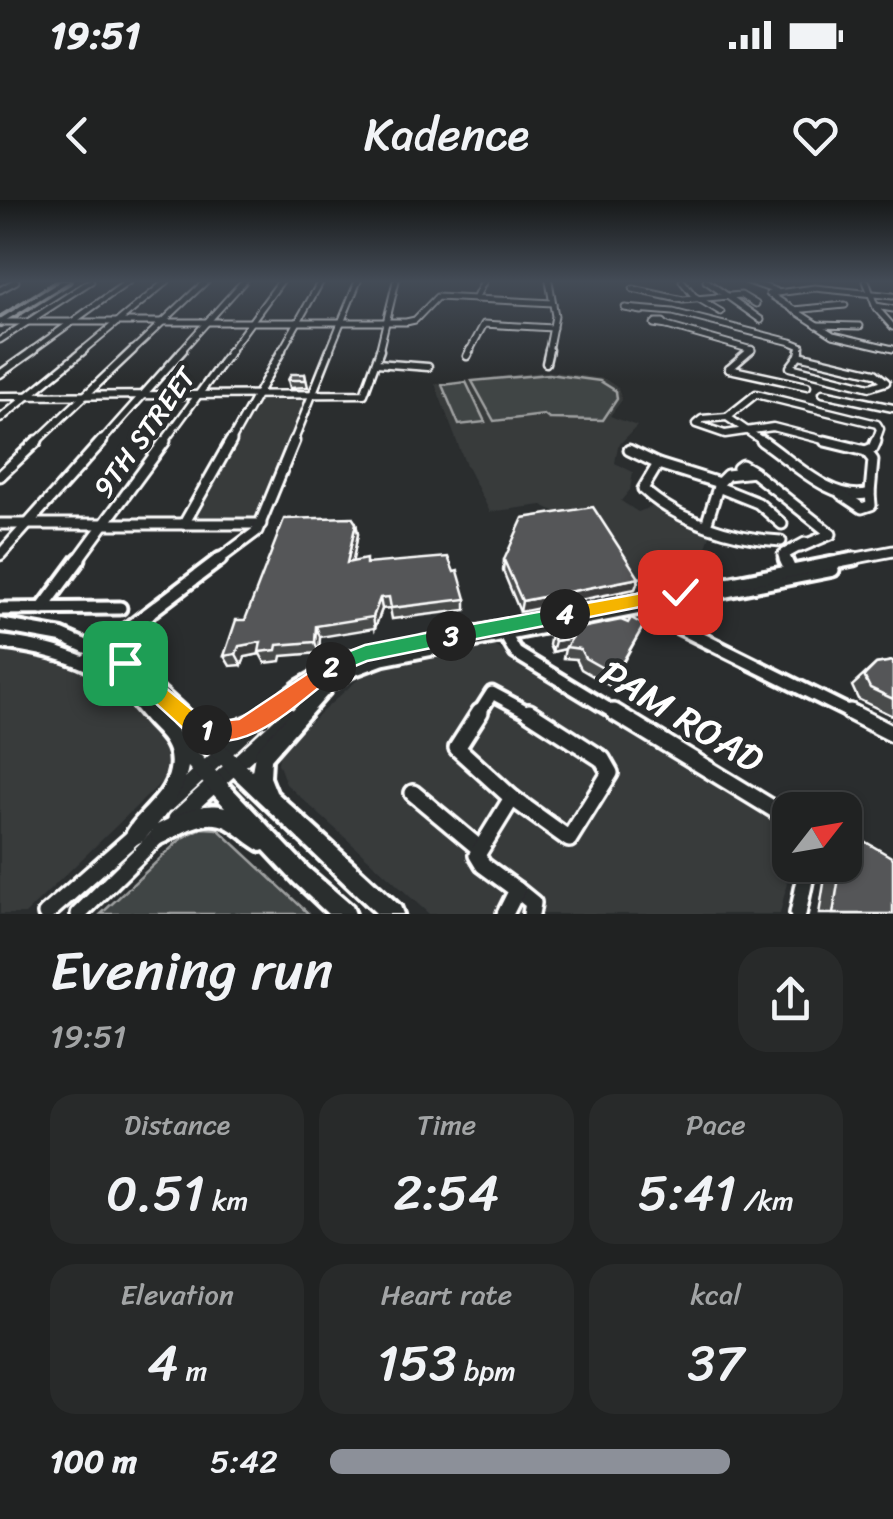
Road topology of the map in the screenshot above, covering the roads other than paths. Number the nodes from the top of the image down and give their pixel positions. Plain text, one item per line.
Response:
1 (40, 314) edge
2 (84, 314) edge
3 (127, 314) edge
4 (170, 314) edge
5 (214, 314) edge
6 (258, 314) edge
7 (301, 314) edge
8 (345, 314) edge
9 (389, 314) edge
10 (419, 314) edge
11 (553, 314) edge
12 (674, 314) edge
13 (754, 314) edge
14 (798, 314) edge
15 (0, 320) edge
16 (762, 320) dead end
17 (28, 322) junction
18 (73, 322) junction
19 (118, 322) junction
20 (162, 322) junction
21 (207, 322) junction
22 (252, 322) junction
23 (297, 322) junction
24 (342, 322) junction
25 (387, 322) junction
26 (667, 326) dead end
27 (816, 326) junction
28 (860, 326) dead end
29 (553, 328) junction
30 (0, 340) edge
31 (893, 349) edge
32 (468, 356) dead end
33 (799, 356) junction
34 (377, 363) junction
35 (546, 363) dead end
36 (428, 368) dead end
37 (0, 374) edge
38 (820, 375) junction
39 (816, 390) junction
40 (253, 393) junction
41 (0, 396) edge
42 (28, 396) junction
43 (85, 396) junction
44 (142, 396) junction
45 (198, 396) junction
46 (312, 396) junction
47 (811, 405) junction
48 (893, 408) edge
49 (727, 417) junction
50 (0, 419) edge
51 (745, 430) junction
52 (629, 450) dead end
53 (866, 451) junction
54 (658, 464) junction
55 (0, 476) edge
56 (718, 485) junction
57 (708, 522) junction
58 (0, 524) edge
59 (28, 524) junction
60 (184, 524) junction
61 (261, 524) junction
62 (782, 524) dead end
63 (104, 525) junction
64 (781, 541) dead end
65 (0, 555) edge
66 (893, 555) edge
67 (793, 574) junction
68 (652, 601) junction
69 (120, 608) dead end
70 (42, 609) junction
71 (0, 610) edge
72 (151, 612) junction
73 (0, 625) edge
74 (502, 631) junction
75 (0, 642) edge
76 (104, 650) junction
77 (125, 663) junction
78 (88, 664) junction
79 (323, 688) junction
80 (262, 719) junction
81 (196, 726) junction
82 (893, 734) edge
83 (174, 740) junction
84 (228, 760) junction
85 (210, 776) junction
86 (413, 793) dead end
87 (512, 798) junction
88 (270, 800) junction
89 (772, 808) edge
90 (136, 834) junction
91 (160, 834) junction
92 (478, 848) junction
93 (302, 875) junction
94 (805, 882) edge
95 (517, 890) junction
96 (46, 914) edge
97 (79, 914) edge
98 (344, 914) edge
99 (392, 914) edge
100 (505, 914) edge
101 (531, 914) edge
102 (798, 914) edge

1 - 17 street
2 - 18 street
3 - 19 street
4 - 20 street
5 - 21 street
6 - 22 street, 9TH STREET
7 - 23 street
8 - 24 street
9 - 25 street
10 - 25 street
11 - 29 street
12 - 33 street
13 - 16 street
14 - 27 street
15 - 17 street
17 - 18 street
17 - 30 street
18 - 19 street
18 - 37 street
19 - 20 street
19 - 42 street
20 - 21 street
20 - 43 street
21 - 22 street
21 - 44 street
22 - 23 street
22 - 45 street, 9TH STREET
23 - 24 street
23 - 40 street
24 - 25 street
24 - 46 street
25 - 34 street
26 - 39 street
27 - 28 street
27 - 31 street
29 - 32 street
29 - 35 street
33 - 38 street
33 - 38 street
34 - 36 street
34 - 46 street
38 - 39 street
39 - 47 street
39 - 48 street
40 - 45 street
40 - 46 street
40 - 60 street
41 - 42 street
42 - 43 street
42 - 50 street
43 - 44 street
43 - 55 street
44 - 45 street
44 - 59 street
45 - 63 street, 9TH STREET
46 - 61 street
47 - 49 street
47 - 53 street
49 - 51 street
49 - 51 street
51 - 53 street
51 - 53 street
52 - 54 street
54 - 56 street
54 - 57 street
56 - 57 street
56 - 62 street
56 - 67 street
57 - 64 street
58 - 59 street
59 - 63 street
59 - 65 street
60 - 61 street
60 - 63 street
61 - 72 street
63 - 70 street, 9TH STREET
66 - 67 street
67 - 68 street
68 - 74 street
68 - 82 street
69 - 70 street
70 - 71 street
72 - 76 street
72 - 77 main road
73 - 76 main road
74 - 79 street
74 - 80 street
74 - 89 street, PAM ROAD
75 - 78 main road
76 - 77 main road
76 - 78 street
77 - 81 main road
78 - 83 main road
79 - 84 street
79 - 88 main road
80 - 81 main road
80 - 84 street
81 - 84 main road
83 - 85 main road
83 - 90 main road
84 - 85 street
84 - 88 main road
85 - 90 street
85 - 91 street
85 - 93 main road
86 - 92 street
87 - 87 street
87 - 92 street
88 - 99 main road
90 - 96 street
91 - 93 main road
91 - 97 street
92 - 95 street
93 - 98 main road
94 - 102 street
95 - 100 street
95 - 101 street

